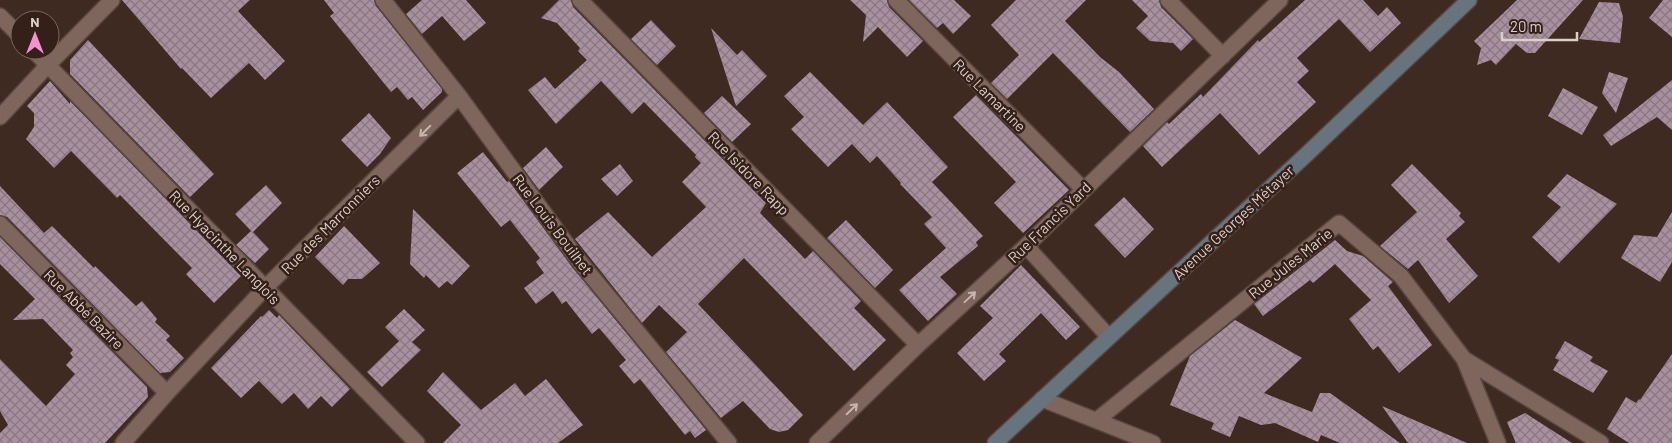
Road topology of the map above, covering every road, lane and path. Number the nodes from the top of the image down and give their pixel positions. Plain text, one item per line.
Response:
1 (112, 0) edge
2 (383, 0) edge
3 (580, 0) edge
4 (896, 0) edge
5 (1168, 0) edge
6 (1280, 0) edge
7 (1468, 0) edge
8 (0, 16) edge
9 (10, 26) edge
10 (1223, 56) junction
11 (43, 60) edge
12 (48, 65) junction
13 (459, 96) junction
14 (0, 117) edge
15 (1084, 190) junction
16 (0, 224) edge
17 (1026, 246) junction
18 (265, 288) junction
19 (1109, 337) junction
20 (918, 345) junction
21 (1464, 359) junction
22 (167, 393) junction
23 (1042, 399) junction
24 (1096, 420) junction
25 (123, 443) edge
26 (417, 443) edge
27 (729, 443) edge
28 (816, 443) edge
29 (996, 443) edge
30 (1153, 443) edge
31 (1498, 443) edge
32 (1600, 443) edge

1 - 12 street
2 - 13 street, Rue Louis Bouilhet
3 - 20 street, Rue Isidore Rapp
4 - 15 street, Rue Lamartine
5 - 10 street
6 - 10 street, Rue Francis Yard
7 - 19 street, Avenue Georges Métayer
8 - 9 street
10 - 15 street, Rue Francis Yard
11 - 12 street, Rue Hyacinthe Langlois
12 - 14 street
12 - 18 street, Rue Hyacinthe Langlois
13 -> 18 street, Rue des Marronniers
13 - 27 street, Rue Louis Bouilhet
15 - 17 street, Rue Francis Yard
16 - 22 street, Rue Abbé Bazire
17 - 19 street
20 -> 17 street, Rue Francis Yard
18 - 22 street, Rue des Marronniers
18 - 26 street, Rue Hyacinthe Langlois
19 - 23 street, Avenue Georges Métayer
28 -> 20 street, Rue Francis Yard
21 - 24 street, Rue Jules Marie
21 - 31 street, Rue Jules Marie
21 - 32 street
22 - 25 street, Rue des Marronniers
23 - 24 street
23 - 29 street, Avenue Georges Métayer
24 - 30 street

